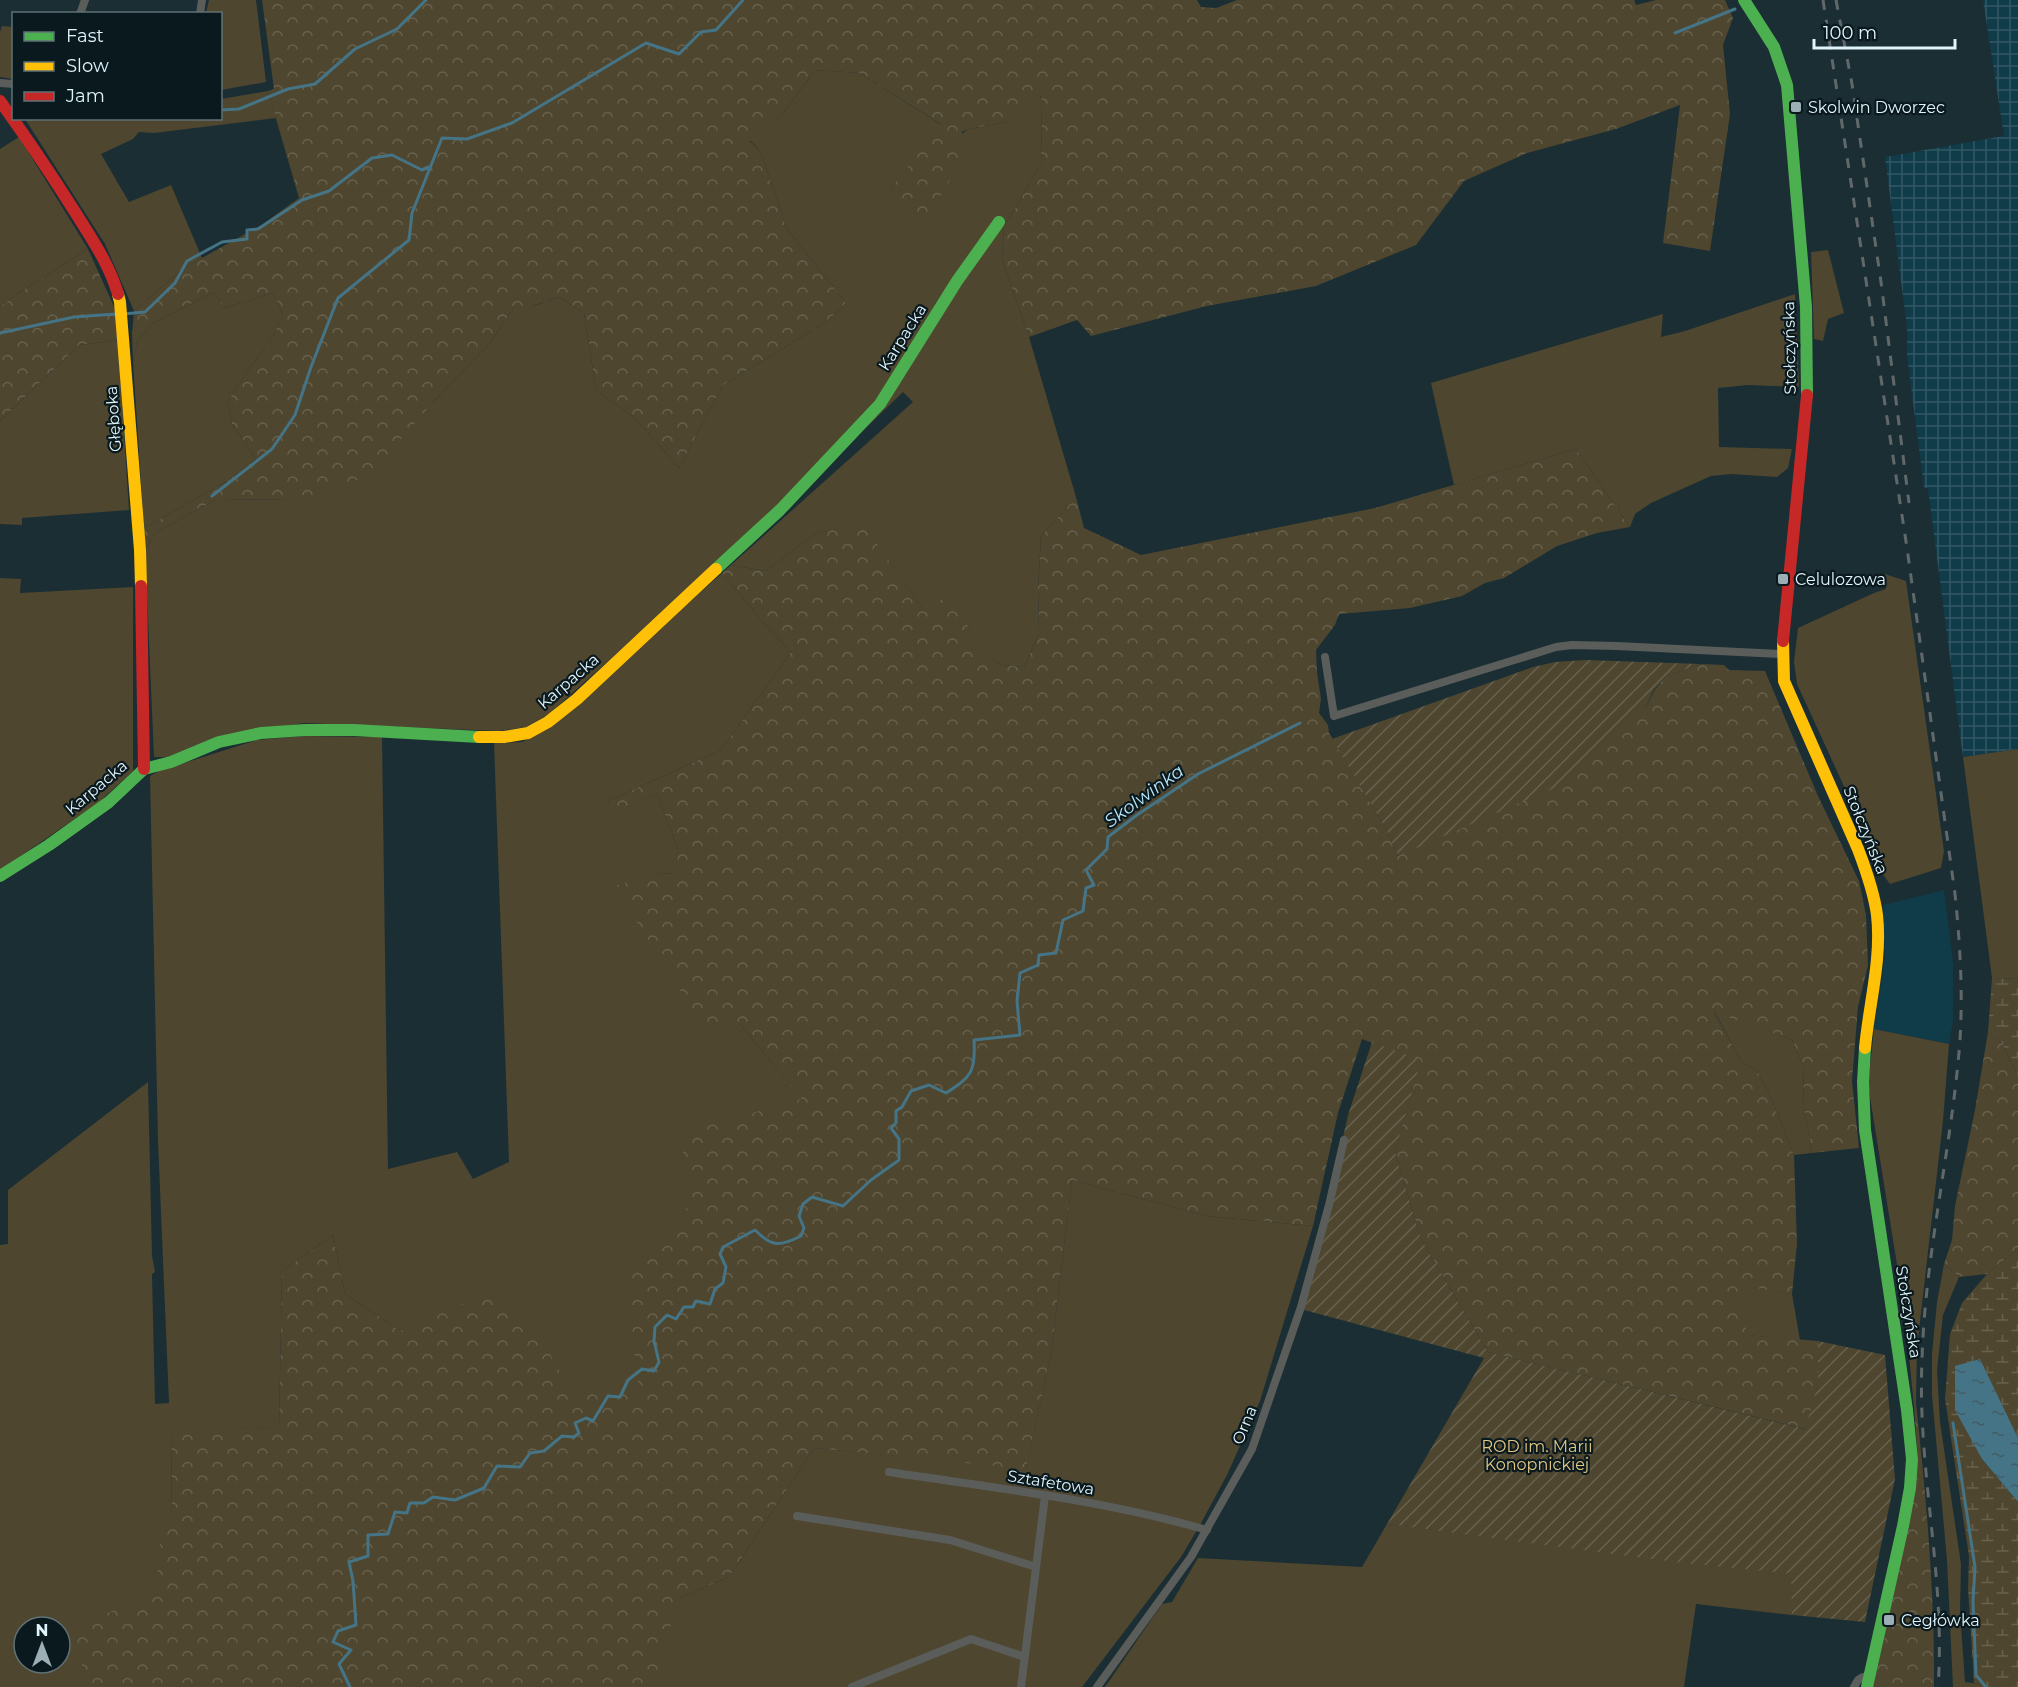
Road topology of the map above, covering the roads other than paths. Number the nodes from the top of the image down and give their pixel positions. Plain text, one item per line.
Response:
1 (1744, 0) edge
2 (0, 101) edge
3 (12, 118) edge
4 (14, 120) edge
5 (999, 222) dead end
6 (1782, 654) junction
7 (1325, 657) dead end
8 (144, 769) junction
9 (0, 876) edge
10 (1344, 1140) dead end
11 (888, 1472) dead end
12 (1045, 1496) junction
13 (798, 1516) dead end
14 (1207, 1530) junction
15 (1036, 1567) junction
16 (1025, 1657) junction
17 (1868, 1682) edge
18 (852, 1687) edge
19 (1021, 1687) edge
20 (1096, 1687) edge
21 (1854, 1687) edge

1 - 6 street, Stołczyńska
2 - 3 street, Głęboka
4 - 8 street, Głęboka
5 - 8 street, Karpacka
6 - 7 street
6 - 17 street, Stołczyńska
8 - 9 street, Karpacka
10 - 14 street, Orna
11 - 12 street, Sztafetowa
12 - 14 street, Sztafetowa
12 - 15 street
13 - 15 street
14 - 20 street, Orna
15 - 16 street
16 - 18 street
16 - 19 street
17 - 21 street

